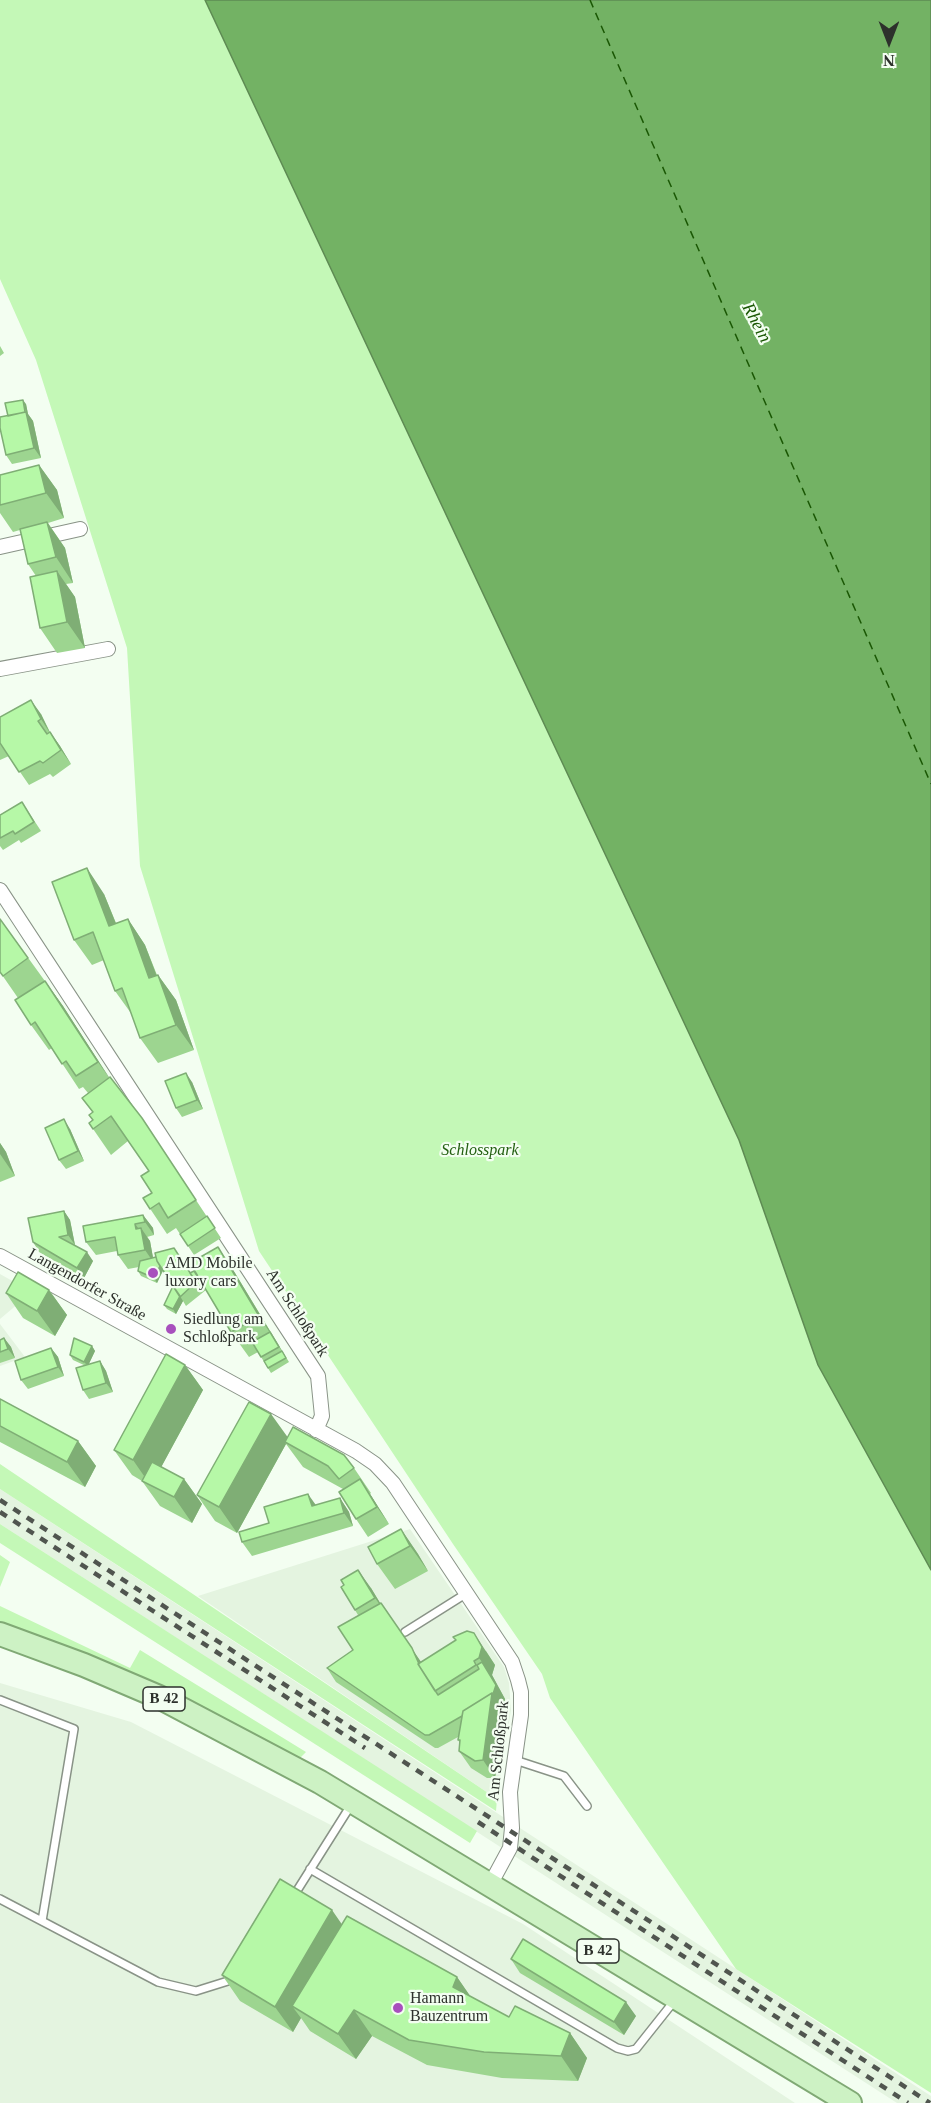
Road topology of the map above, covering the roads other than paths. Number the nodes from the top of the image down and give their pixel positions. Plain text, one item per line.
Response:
1 (80, 529) dead end
2 (0, 547) edge
3 (108, 650) dead end
4 (0, 669) edge
5 (0, 890) edge
6 (0, 1256) edge
7 (316, 1430) junction
8 (467, 1593) junction
9 (405, 1632) dead end
10 (0, 1635) edge
11 (0, 1700) edge
12 (515, 1760) junction
13 (353, 1802) junction
14 (587, 1806) dead end
15 (310, 1869) junction
16 (490, 1885) junction
17 (0, 1899) edge
18 (285, 1908) edge
19 (42, 1922) junction
20 (235, 1971) edge
21 (677, 1998) junction
22 (850, 2103) edge

1 - 2 street
3 - 4 street
5 - 7 street, Am Schloßpark
6 - 7 street, Langendorfer Straße
7 - 8 street, Am Schloßpark
8 - 9 lane
8 - 12 street, Am Schloßpark
10 - 13 main road, B 42
11 - 19 lane
12 - 14 lane
12 - 16 street, Am Schloßpark
13 - 15 lane
13 - 16 main road, B 42
15 - 18 lane
15 - 21 lane
16 - 21 main road, B 42
17 - 19 lane
19 - 20 lane
21 - 22 main road, B 42

